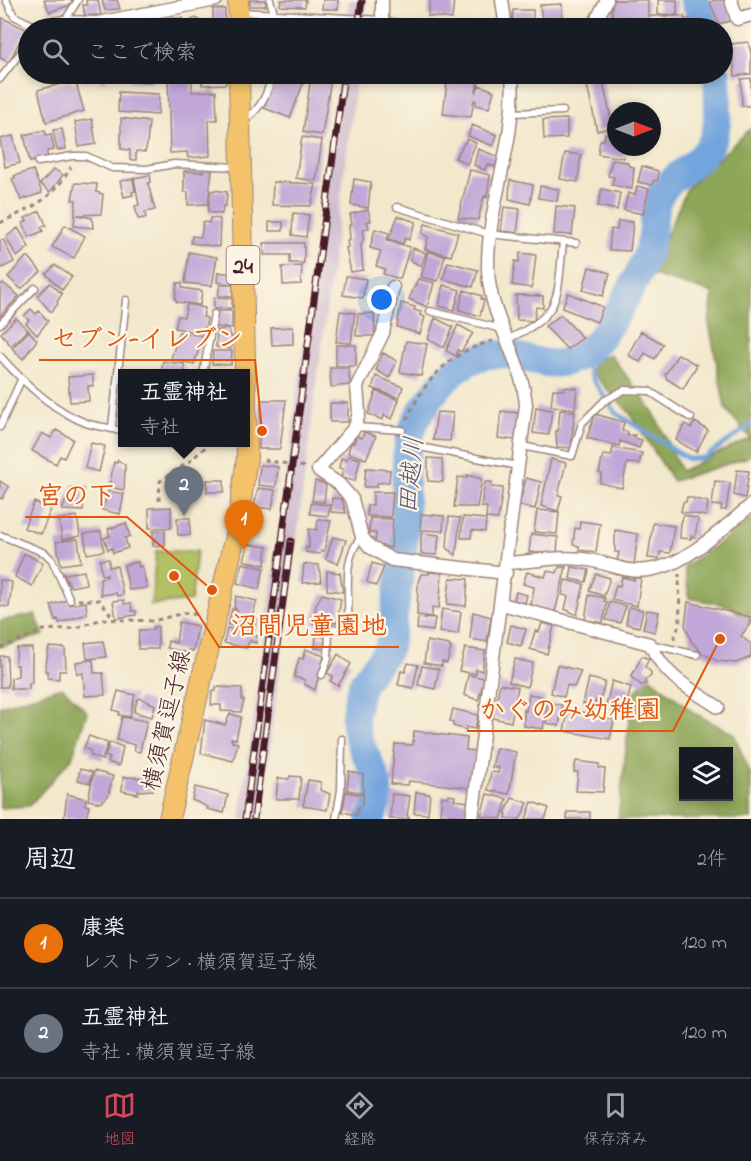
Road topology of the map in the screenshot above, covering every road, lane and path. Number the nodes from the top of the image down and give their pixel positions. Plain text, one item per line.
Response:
1 (6, 0) edge
2 (78, 0) edge
3 (216, 0) edge
4 (270, 0) edge
5 (382, 0) edge
6 (502, 0) edge
7 (607, 0) edge
8 (731, 0) edge
9 (238, 13) edge
10 (274, 13) junction
11 (751, 15) edge
12 (19, 18) edge
13 (67, 18) edge
14 (123, 18) edge
15 (274, 18) edge
16 (351, 18) edge
17 (382, 18) edge
18 (505, 18) edge
19 (597, 18) edge
20 (18, 56) edge
21 (0, 79) edge
22 (239, 84) edge
23 (268, 84) edge
24 (512, 84) edge
25 (563, 111) dead end
26 (513, 113) junction
27 (240, 120) junction
28 (38, 162) dead end
29 (104, 165) junction
30 (241, 168) junction
31 (397, 207) dead end
32 (0, 223) edge
33 (489, 234) junction
34 (563, 242) junction
35 (576, 243) dead end
36 (393, 287) dead end
37 (36, 288) dead end
38 (126, 300) dead end
39 (430, 311) dead end
40 (214, 314) dead end
41 (0, 324) edge
42 (507, 338) junction
43 (0, 356) edge
44 (118, 369) edge
45 (204, 369) edge
46 (245, 369) edge
47 (118, 373) edge
48 (21, 380) junction
49 (691, 418) dead end
50 (0, 427) edge
51 (112, 427) junction
52 (356, 427) junction
53 (118, 430) edge
54 (402, 430) joint
55 (522, 446) junction
56 (205, 447) edge
57 (420, 447) dead end
58 (247, 448) edge
59 (519, 466) junction
60 (318, 470) junction
61 (159, 501) dead end
62 (751, 505) edge
63 (0, 535) edge
64 (362, 537) junction
65 (679, 559) junction
66 (506, 568) junction
67 (70, 600) joint
68 (502, 604) junction
69 (216, 617) junction
70 (114, 619) junction
71 (650, 644) junction
72 (0, 648) edge
73 (671, 649) junction
74 (697, 655) dead end
75 (322, 675) dead end
76 (718, 706) dead end
77 (342, 739) dead end
78 (169, 819) edge
79 (336, 819) edge
80 (472, 819) edge

1 - 12 lane
2 - 13 lane
3 - 14 street
4 - 10 lane
5 - 17 street
6 - 18 street
7 - 19 street
8 - 11 street
9 - 10 lane
10 - 15 lane
10 - 16 lane
20 - 21 lane
22 - 27 main road, 24
23 - 27 lane
24 - 26 street
25 - 26 lane
26 - 33 street
27 - 30 main road, 24
28 - 29 lane
29 - 30 lane
29 - 32 path
30 - 46 main road, 24
31 - 33 lane
33 - 34 lane
33 - 42 street
34 - 35 lane
34 - 42 lane
36 - 52 street
37 - 41 lane
38 - 44 lane
39 - 42 lane
40 - 45 lane
42 - 54 path
42 - 55 street
43 - 48 lane
47 - 51 lane
48 - 50 lane
48 - 51 lane
49 - 55 lane
51 - 53 lane
52 - 54 lane
52 - 60 street
55 - 59 street
56 - 61 path
57 - 59 lane
58 - 60 path
58 - 69 main road, 横須賀逗子線 / 24
59 - 66 street
60 - 64 street
62 - 65 street
63 - 67 lane
64 - 66 street
64 - 75 lane
65 - 66 street
65 - 73 path
66 - 68 street
67 - 70 path
68 - 71 street
68 - 80 street
69 - 70 path
69 - 78 main road, 横須賀逗子線 / 24
70 - 72 path
71 - 73 lane
71 - 76 street
73 - 74 lane
77 - 79 lane

